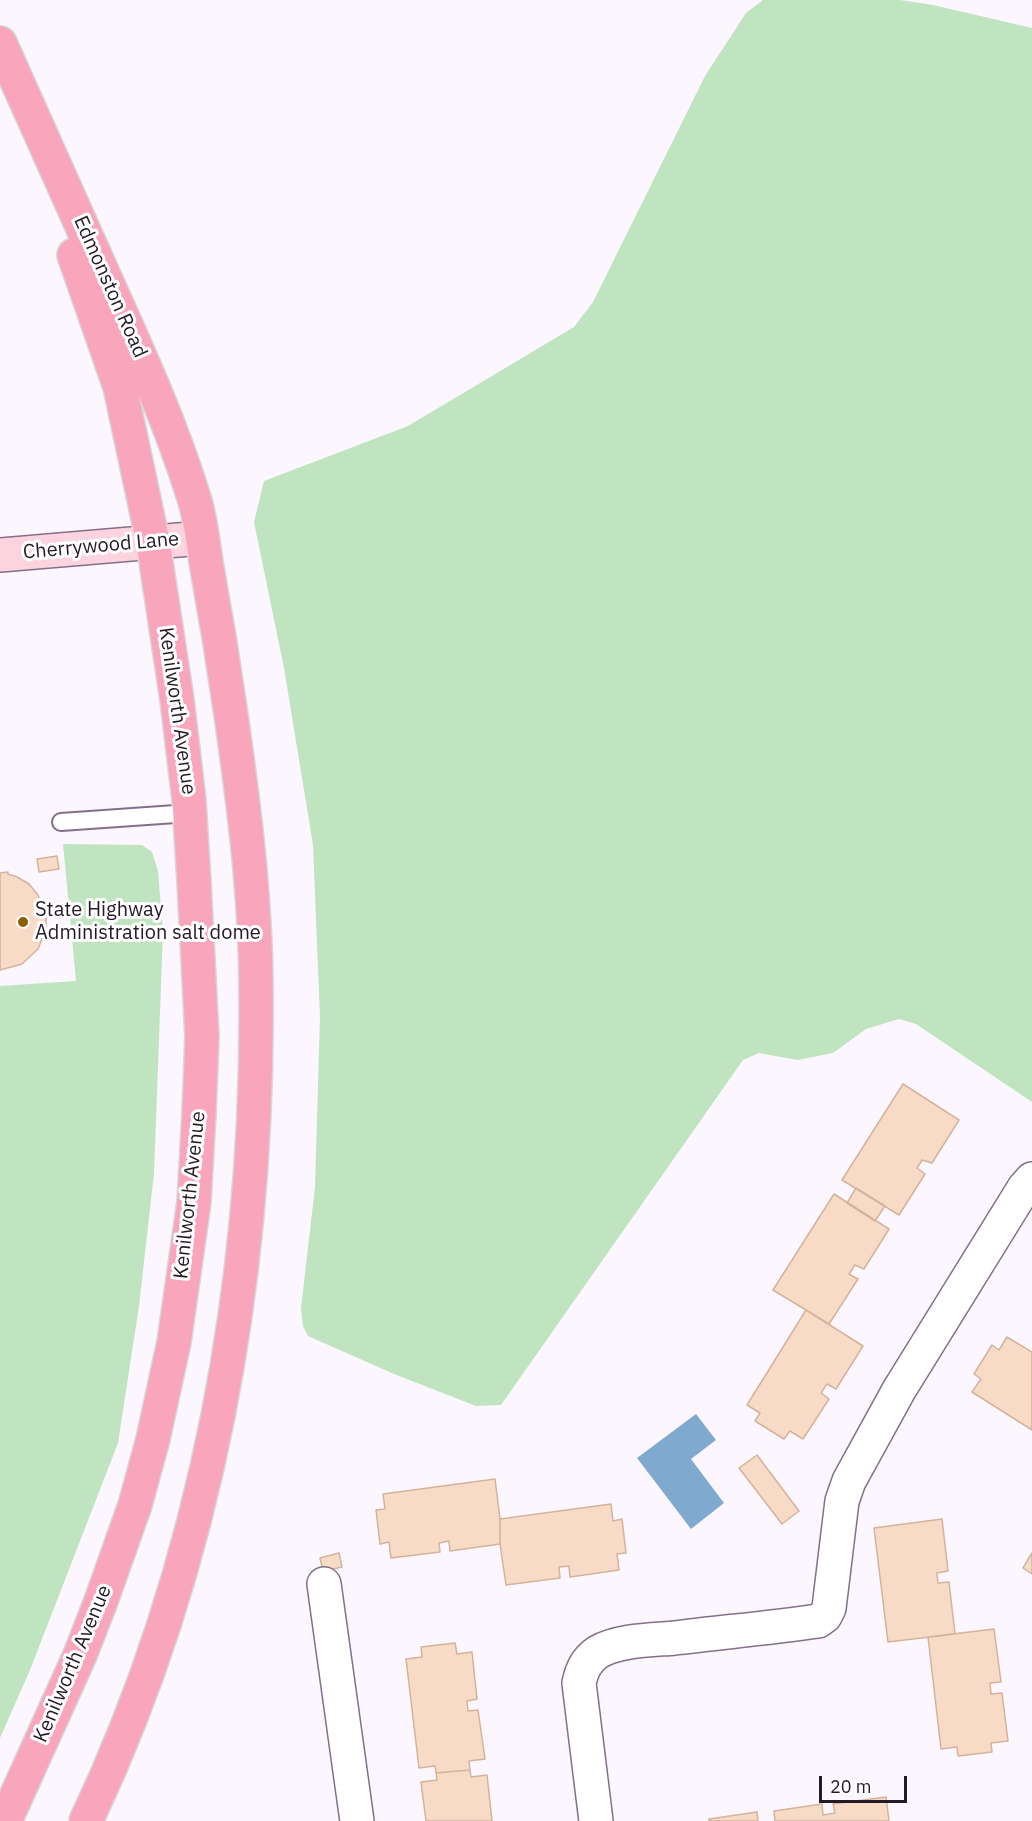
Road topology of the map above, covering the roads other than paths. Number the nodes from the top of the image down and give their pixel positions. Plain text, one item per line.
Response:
1 (0, 43) edge
2 (0, 56) edge
3 (202, 538) junction
4 (153, 542) junction
5 (0, 555) edge
6 (190, 813) junction
7 (61, 822) dead end
8 (1032, 1179) edge
9 (324, 1584) dead end
10 (5, 1821) edge
11 (86, 1821) edge
12 (357, 1821) edge
13 (597, 1821) edge

1 - 3 main road, Edmonston Road
2 - 4 main road, Edmonston Road
3 - 4 street, Cherrywood Lane
3 - 11 main road
4 - 5 street, Cherrywood Lane
4 - 6 main road, Kenilworth Avenue
6 - 7 lane
6 - 10 main road, Kenilworth Avenue
8 - 13 street
9 - 12 street

